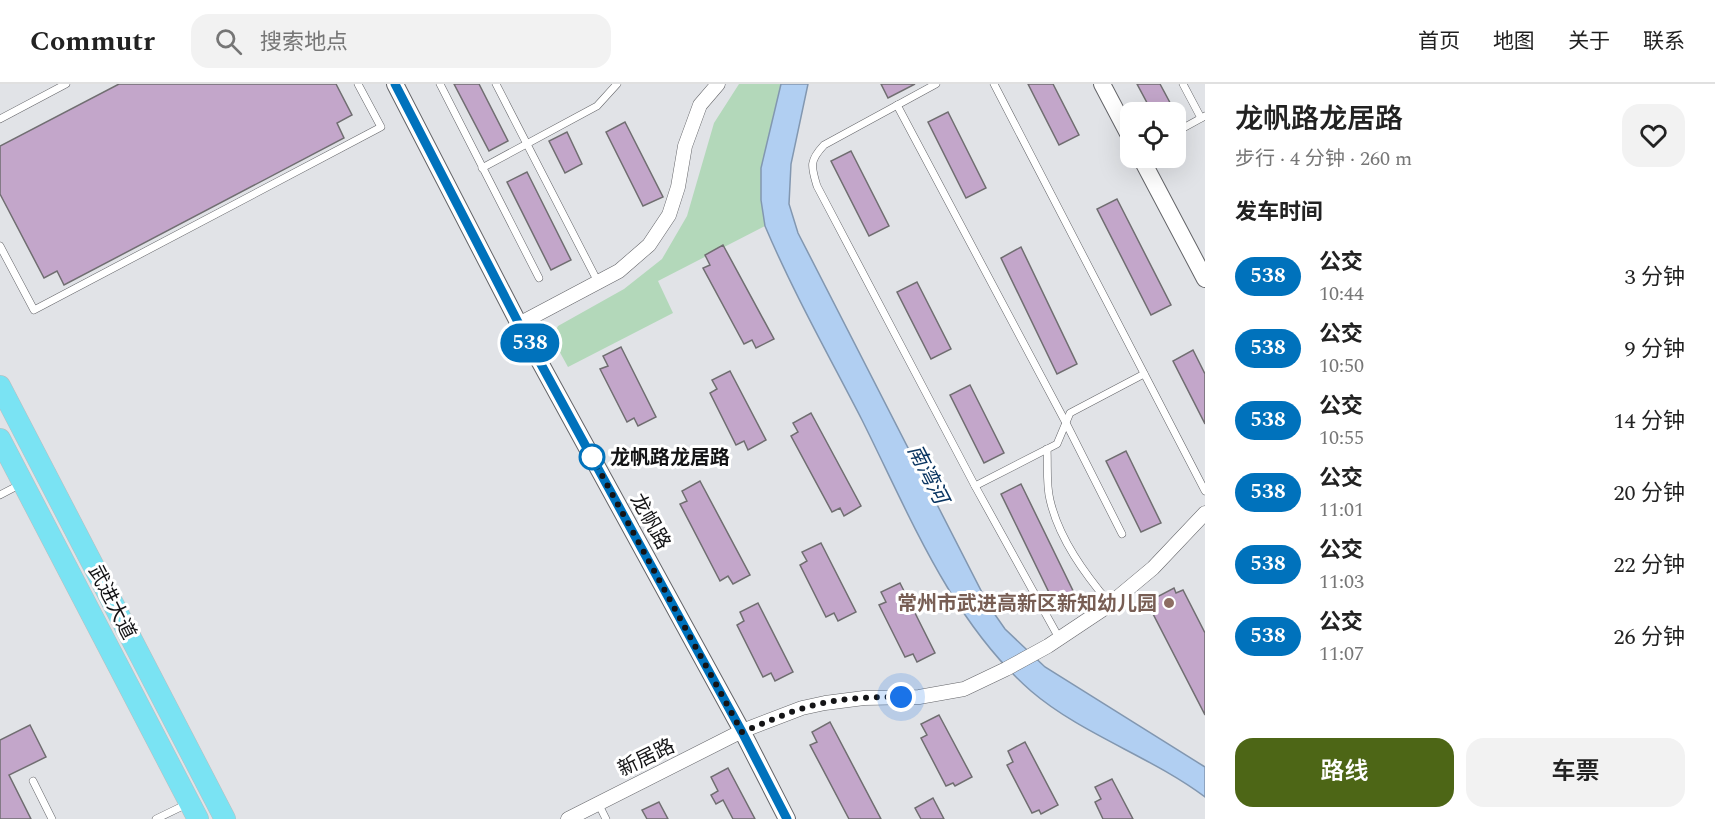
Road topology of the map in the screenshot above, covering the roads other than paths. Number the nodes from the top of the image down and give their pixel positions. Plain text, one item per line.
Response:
1 (358, 84) edge
2 (395, 84) edge
3 (440, 84) edge
4 (496, 84) edge
5 (617, 84) edge
6 (718, 84) edge
7 (936, 84) edge
8 (993, 84) edge
9 (1102, 84) edge
10 (1183, 84) edge
11 (64, 85) edge
12 (897, 105) junction
13 (1203, 116) edge
14 (1120, 118) edge
15 (0, 119) edge
16 (1186, 126) edge
17 (528, 145) junction
18 (482, 168) junction
19 (1146, 168) edge
20 (0, 246) edge
21 (539, 278) dead end
22 (1205, 279) edge
23 (598, 282) junction
24 (519, 324) junction
25 (1144, 374) junction
26 (0, 386) edge
27 (1066, 423) junction
28 (0, 439) edge
29 (1047, 449) junction
30 (23, 483) junction
31 (975, 486) junction
32 (1205, 491) edge
33 (0, 495) edge
34 (1205, 513) edge
35 (1122, 534) dead end
36 (1110, 604) junction
37 (1054, 642) junction
38 (742, 732) junction
39 (33, 781) dead end
40 (598, 803) junction
41 (194, 811) edge
42 (52, 819) edge
43 (156, 819) edge
44 (225, 819) edge
45 (568, 819) edge
46 (606, 819) edge
47 (787, 819) edge

1 - 20 lane
2 - 24 street, 龙帆路
3 - 18 lane
4 - 17 lane
5 - 17 lane
6 - 23 street
7 - 12 lane
8 - 25 lane
9 - 14 street
10 - 13 lane
11 - 15 lane
12 - 27 lane
12 - 31 lane
13 - 16 lane
17 - 18 lane
17 - 23 lane
18 - 21 lane
19 - 22 street
23 - 24 street
24 - 38 street, 龙帆路
25 - 27 lane
25 - 32 lane
26 - 44 main road, 武进大道
27 - 29 lane
27 - 35 lane
28 - 30 main road, 武进大道
29 - 31 lane
29 - 36 lane
30 - 33 lane
30 - 41 main road, 武进大道
31 - 37 lane
34 - 36 street, 新居路
36 - 37 street, 新居路
37 - 38 street, 新居路
38 - 40 street, 新居路
38 - 47 street, 龙帆路
39 - 42 lane
40 - 45 street, 新居路
40 - 46 lane
41 - 43 lane

